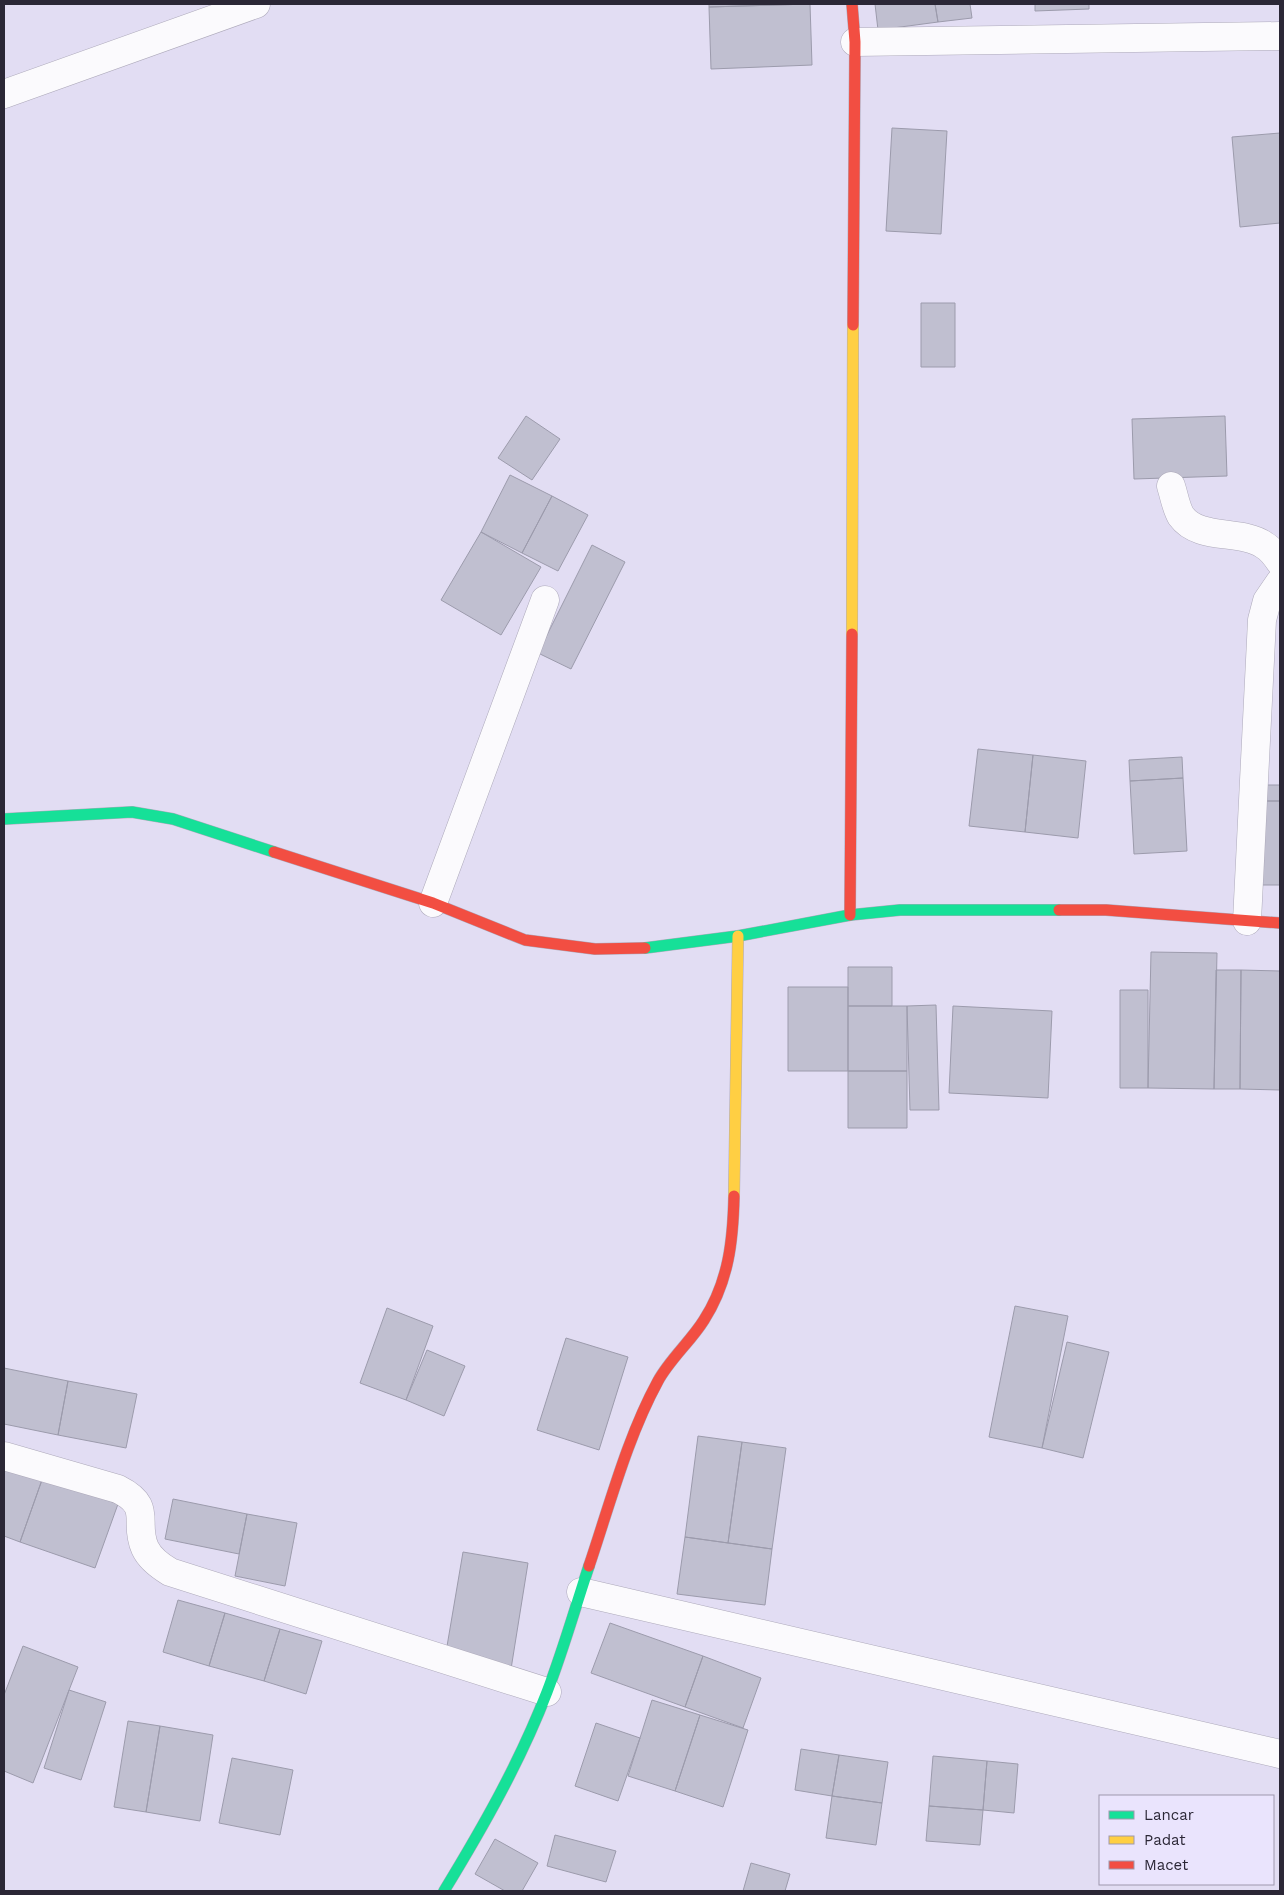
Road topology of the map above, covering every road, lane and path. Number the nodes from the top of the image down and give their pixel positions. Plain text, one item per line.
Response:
1 (256, 4) edge
2 (852, 4) edge
3 (1280, 36) edge
4 (856, 42) junction
5 (4, 94) edge
6 (1171, 486) dead end
7 (1280, 562) edge
8 (1280, 582) edge
9 (545, 600) dead end
10 (4, 819) edge
11 (433, 903) junction
12 (850, 915) junction
13 (1247, 921) junction
14 (1280, 923) edge
15 (738, 936) junction
16 (4, 1456) edge
17 (581, 1592) junction
18 (546, 1692) junction
19 (1280, 1754) edge
20 (444, 1891) edge

1 - 5 street
2 - 4 street
3 - 4 street
4 - 12 street
6 - 7 street
8 - 13 street
9 - 11 street
10 - 11 street
11 - 15 street
12 - 13 street
12 - 15 street
13 - 14 street
15 - 17 street
16 - 18 street
17 - 18 street
17 - 19 street
18 - 20 street

